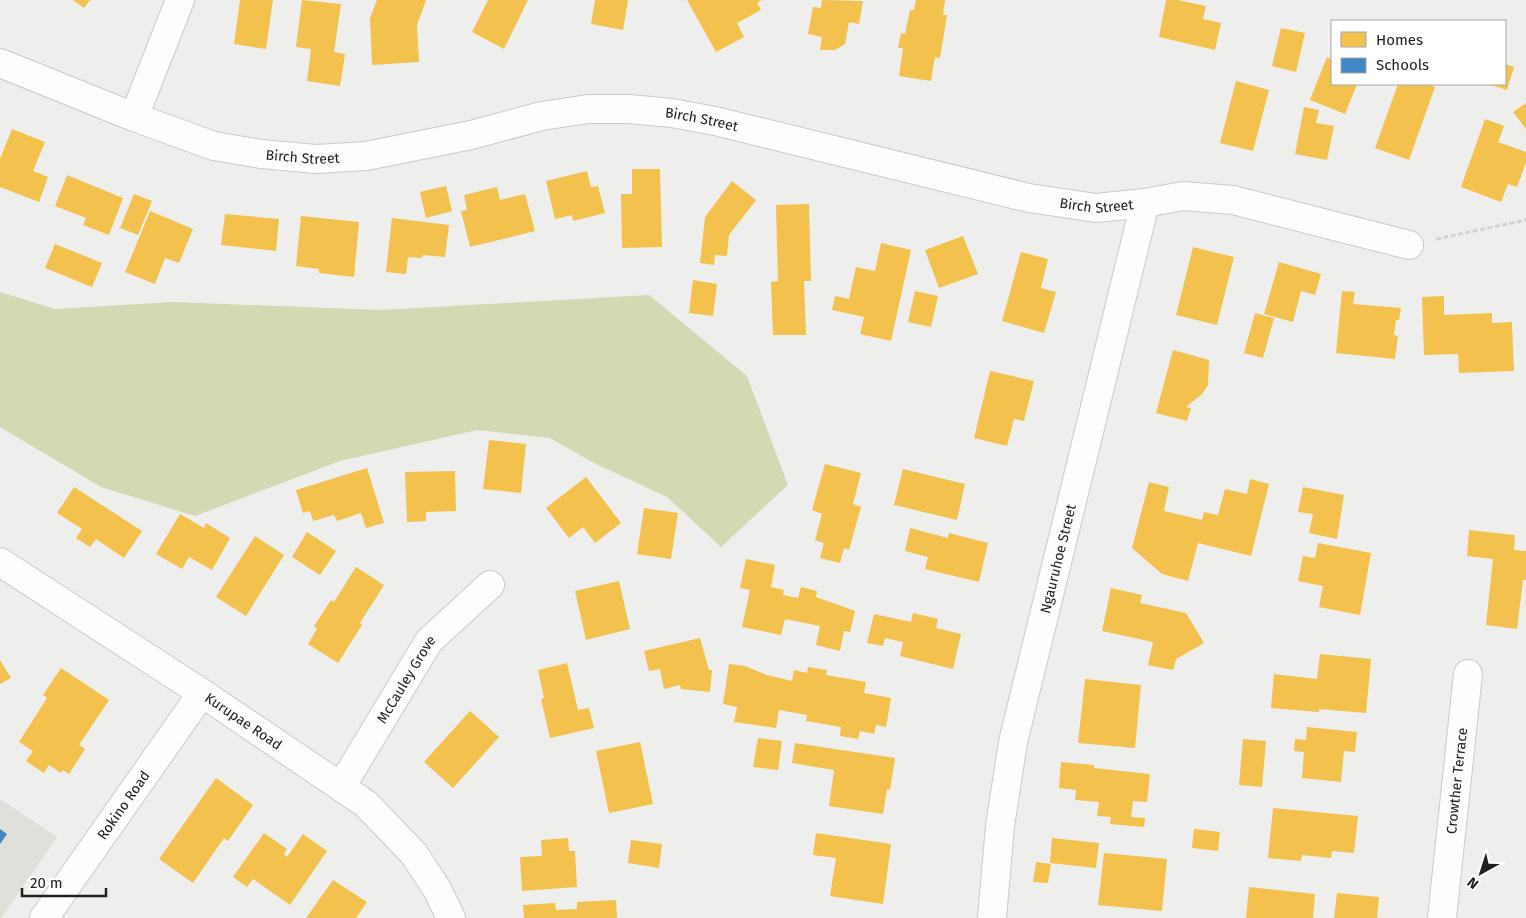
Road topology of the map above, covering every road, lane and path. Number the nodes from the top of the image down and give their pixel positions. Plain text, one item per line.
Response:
1 (180, 0) edge
2 (0, 63) edge
3 (134, 117) junction
4 (1145, 203) junction
5 (1526, 220) edge
6 (1409, 245) joint
7 (0, 562) edge
8 (490, 585) dead end
9 (1468, 674) dead end
10 (202, 693) junction
11 (341, 786) junction
12 (44, 918) edge
13 (451, 918) edge
14 (992, 918) edge
15 (1442, 918) edge

1 - 3 street
2 - 3 street, Birch Street
3 - 4 street, Birch Street
4 - 6 street, Birch Street
4 - 14 street, Ngauruhoe Street
5 - 6 path
7 - 10 street, Kurupae Road
8 - 11 street, McCauley Grove
9 - 15 street, Crowther Terrace
10 - 11 street, Kurupae Road
10 - 12 street, Rokino Road
11 - 13 street, Kurupae Road

